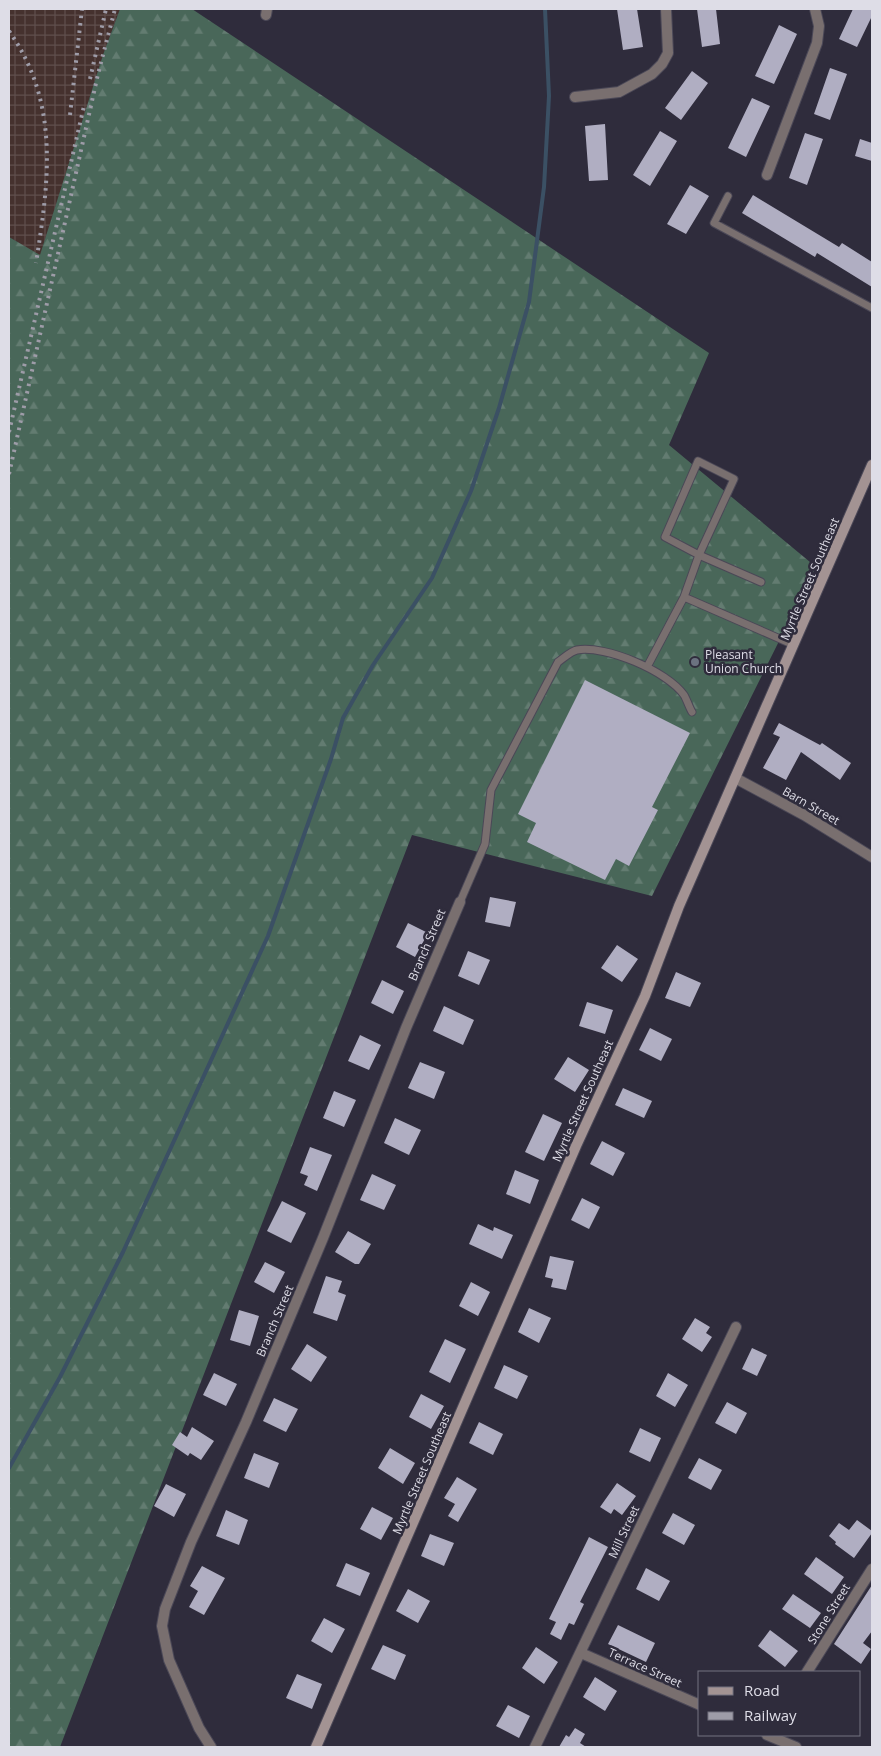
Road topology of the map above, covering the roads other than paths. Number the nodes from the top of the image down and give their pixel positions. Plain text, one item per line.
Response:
1 (666, 9) edge
2 (815, 9) edge
3 (575, 97) dead end
4 (766, 175) dead end
5 (728, 196) dead end
6 (872, 308) edge
7 (872, 466) edge
8 (699, 555) junction
9 (760, 582) dead end
10 (684, 597) junction
11 (794, 645) junction
12 (647, 667) junction
13 (692, 712) dead end
14 (737, 779) junction
15 (872, 857) edge
16 (460, 902) joint
17 (736, 1327) dead end
18 (872, 1569) edge
19 (580, 1653) junction
20 (808, 1671) edge
21 (698, 1704) edge
22 (769, 1736) edge
23 (212, 1747) edge
24 (316, 1747) edge
25 (535, 1747) edge
26 (796, 1747) edge

1 - 3 street
2 - 4 street
5 - 6 lane
7 - 11 street, Myrtle Street Southeast
8 - 8 lane
8 - 9 lane
8 - 10 lane
10 - 11 lane
10 - 12 lane
11 - 14 street, Myrtle Street Southeast
12 - 13 lane
12 - 16 lane
14 - 15 street, Barn Street
14 - 24 street, Myrtle Street Southeast
16 - 23 street, Branch Street
17 - 19 street, Mill Street
18 - 20 street, Stone Street
19 - 21 street, Terrace Street
19 - 25 street, Mill Street
22 - 26 street

